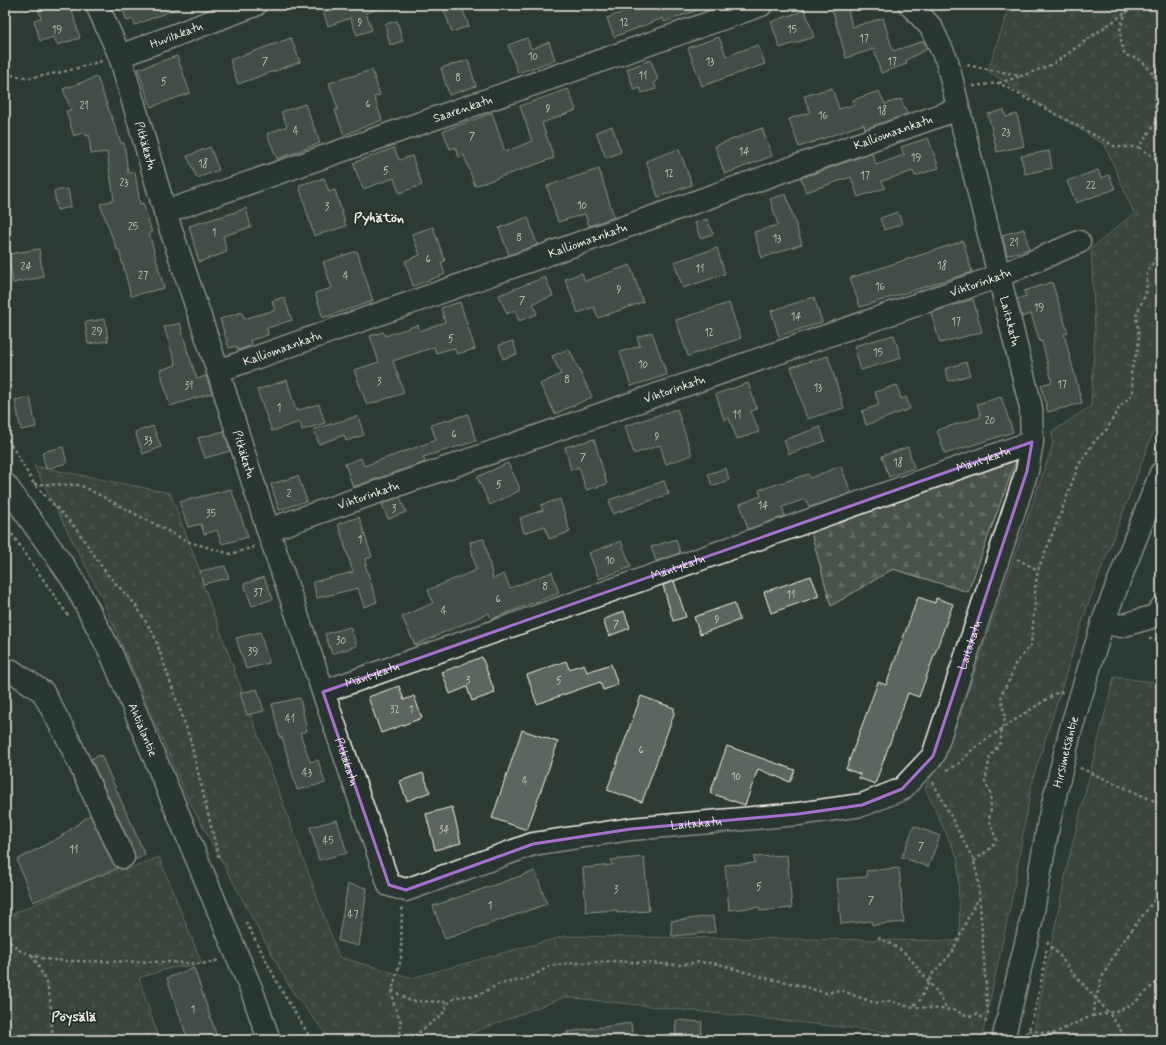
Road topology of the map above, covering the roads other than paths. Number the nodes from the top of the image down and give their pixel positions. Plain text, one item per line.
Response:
1 (97, 5) edge
2 (255, 5) edge
3 (761, 5) edge
4 (910, 5) edge
5 (120, 56) junction
6 (958, 109) junction
7 (164, 212) junction
8 (1079, 242) dead end
9 (998, 276) junction
10 (218, 371) junction
11 (1032, 442) junction
12 (1161, 473) edge
13 (5, 484) edge
14 (270, 536) junction
15 (1161, 608) edge
16 (1103, 622) junction
17 (5, 675) edge
18 (324, 692) junction
19 (123, 858) dead end
20 (406, 890) joint
21 (252, 991) junction
22 (994, 1030) edge
23 (269, 1040) edge
24 (282, 1040) edge

1 - 5 street, Pitkäkatu
2 - 5 street, Huvilakatu
3 - 7 street, Saarenkatu
4 - 6 street, Laitakatu
5 - 7 street, Pitkäkatu
6 - 9 street, Laitakatu
6 - 10 street, Kalliomaankatu
7 - 10 street, Pitkäkatu
8 - 9 street, Vihtorinkatu
9 - 11 street, Laitakatu
9 - 14 street, Vihtorinkatu
10 - 14 street, Pitkäkatu
11 - 18 street, Mäntykatu
11 - 20 street, Laitakatu
12 - 16 street, Hirsimetsäntie
13 - 21 street, Ahtialantie
14 - 18 street, Pitkäkatu
15 - 16 street
16 - 22 street, Hirsimetsäntie
17 - 19 street
18 - 20 street, Pitkäkatu
21 - 23 street, Ahtialantie
21 - 24 street, Ahtialantie

